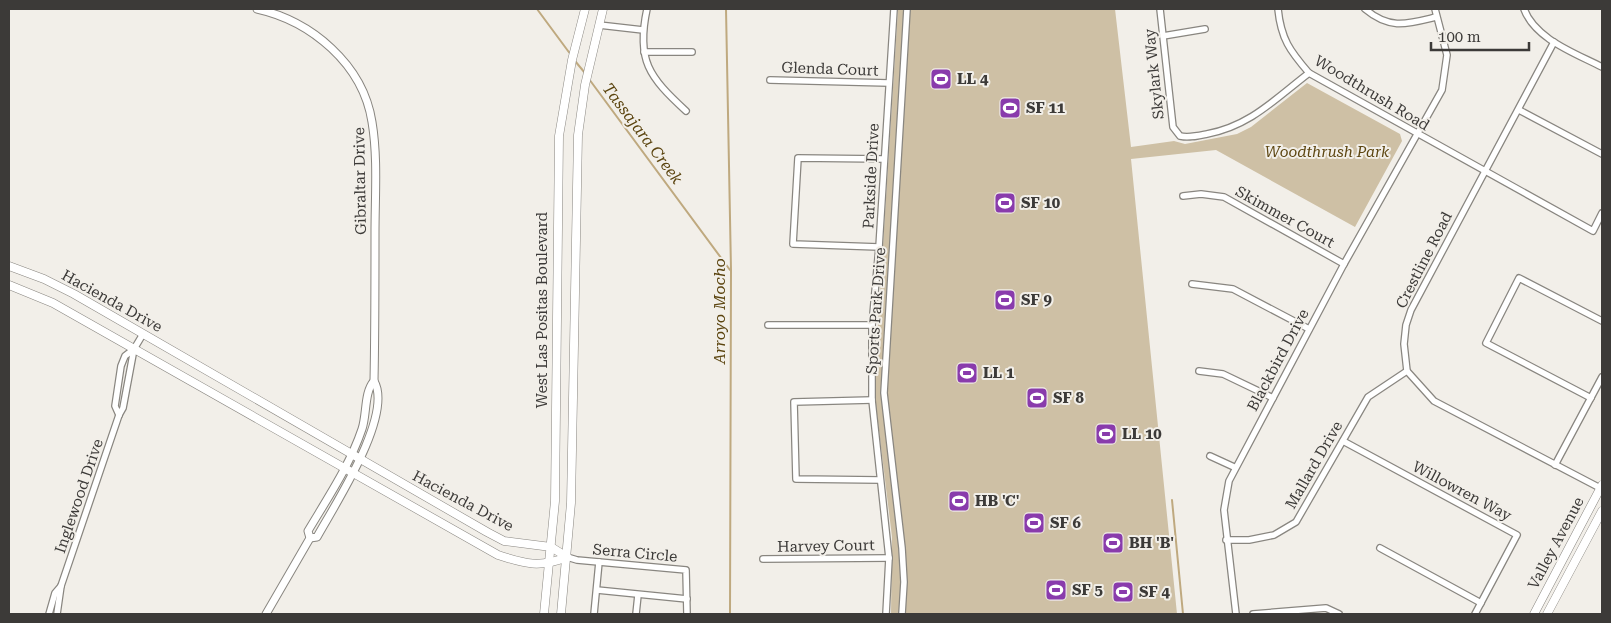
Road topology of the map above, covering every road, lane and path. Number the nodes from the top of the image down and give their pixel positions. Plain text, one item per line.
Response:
1 (257, 9) edge
2 (585, 9) edge
3 (603, 9) edge
4 (647, 9) edge
5 (894, 9) edge
6 (906, 9) edge
7 (1160, 9) edge
8 (1278, 9) edge
9 (1365, 9) edge
10 (1435, 9) edge
11 (1524, 9) edge
12 (1436, 18) junction
13 (599, 25) junction
14 (1205, 29) dead end
15 (642, 30) junction
16 (1162, 36) junction
17 (1554, 42) junction
18 (644, 52) junction
19 (692, 52) dead end
20 (1602, 66) edge
21 (1309, 73) junction
22 (770, 80) dead end
23 (889, 84) junction
24 (1519, 110) junction
25 (686, 111) dead end
26 (1417, 134) junction
27 (1602, 154) edge
28 (884, 159) junction
29 (1484, 172) junction
30 (1183, 196) dead end
31 (1602, 213) edge
32 (879, 247) junction
33 (1344, 264) junction
34 (9, 266) edge
35 (1192, 284) dead end
36 (9, 285) edge
37 (1602, 321) edge
38 (768, 325) dead end
39 (872, 325) junction
40 (1309, 329) junction
41 (143, 334) junction
42 (134, 349) junction
43 (1199, 370) dead end
44 (1407, 371) junction
45 (1602, 376) edge
46 (374, 381) junction
47 (1273, 398) junction
48 (1591, 398) junction
49 (872, 400) junction
50 (1343, 441) junction
51 (351, 454) junction
52 (1210, 456) dead end
53 (360, 459) junction
54 (1555, 465) junction
55 (1234, 467) junction
56 (343, 468) junction
57 (353, 473) junction
58 (880, 480) junction
59 (1602, 487) edge
60 (1602, 511) edge
61 (310, 538) junction
62 (1226, 540) junction
63 (551, 547) junction
64 (1380, 548) dead end
65 (567, 557) junction
66 (889, 558) junction
67 (763, 559) dead end
68 (599, 562) junction
69 (550, 564) junction
70 (62, 586) junction
71 (597, 590) junction
72 (638, 595) junction
73 (687, 600) junction
74 (1481, 603) junction
75 (49, 614) edge
76 (57, 614) edge
77 (266, 614) edge
78 (544, 614) edge
79 (561, 614) edge
80 (594, 614) edge
81 (636, 614) edge
82 (687, 614) edge
83 (886, 614) edge
84 (902, 614) edge
85 (1236, 614) edge
86 (1253, 614) edge
87 (1339, 614) edge
88 (1475, 614) edge
89 (1534, 614) edge
90 (1547, 614) edge

1 - 46 street, Gibraltar Drive
2 - 63 main road, West Las Positas Boulevard
3 - 13 main road, West Las Positas Boulevard
4 - 15 street
5 - 23 street, Parkside Drive
6 - 84 street, Sports Park Drive
7 - 16 street, Skylark Way
8 - 21 street, Woodthrush Road
9 - 12 street
10 - 12 street, Blackbird Drive
11 - 17 street
12 - 26 street, Blackbird Drive
13 - 15 street
13 - 65 main road, West Las Positas Boulevard
14 - 16 street
15 - 18 street
16 - 21 street, Skylark Way
17 - 20 street
17 - 24 street, Crestline Road
18 - 19 street
18 - 25 street
21 - 26 street, Woodthrush Road
22 - 23 street, Glenda Court
23 - 28 street, Parkside Drive
24 - 27 street
24 - 29 street, Crestline Road
26 - 29 street, Woodthrush Road
26 - 33 street, Blackbird Drive
28 - 32 street, Parkside Drive
28 - 32 street
29 - 31 street, Woodthrush Road
29 - 44 street, Crestline Road
30 - 33 street, Skimmer Court
32 - 39 street, Parkside Drive
33 - 40 street, Blackbird Drive
34 - 41 main road, Hacienda Drive
35 - 40 street
36 - 42 main road, Hacienda Drive
37 - 48 street
38 - 39 street
39 - 49 street, Parkside Drive
40 - 47 street, Blackbird Drive
41 - 42 street, Inglewood Drive
41 - 51 main road, Hacienda Drive
42 - 56 main road, Hacienda Drive
42 - 70 street, Inglewood Drive
43 - 47 street
44 - 50 street, Mallard Drive
44 - 54 street
45 - 48 street
46 - 51 street, Gibraltar Drive
46 - 53 street, Gibraltar Drive
47 - 55 street, Blackbird Drive
48 - 54 street
49 - 58 street, Parkside Drive
49 - 58 street
50 - 62 street, Mallard Drive
50 - 74 street, Willowren Way
51 - 53 main road, Hacienda Drive
51 - 56 street, Gibraltar Drive
52 - 55 street
53 - 57 street, Gibraltar Drive
53 - 63 main road, Hacienda Drive
54 - 59 street
55 - 62 street, Blackbird Drive
56 - 57 main road, Hacienda Drive
56 - 61 street, Gibraltar Drive
57 - 61 street, Gibraltar Drive
57 - 69 main road, Hacienda Drive
58 - 66 street, Parkside Drive
59 - 89 main road, Valley Avenue
60 - 90 main road, Valley Avenue
61 - 77 street, Gibraltar Drive
62 - 85 street, Blackbird Drive
63 - 65 main road, Hacienda Drive
63 - 69 main road, West Las Positas Boulevard
64 - 74 street
65 - 68 street, Serra Circle
65 - 69 main road, Hacienda Drive
65 - 79 main road, West Las Positas Boulevard
66 - 67 street, Harvey Court
66 - 83 street, Parkside Drive
68 - 71 street
68 - 73 street, Serra Circle
69 - 78 main road, West Las Positas Boulevard
70 - 75 street, Inglewood Drive
70 - 76 street, Inglewood Drive
71 - 72 street
71 - 80 street
72 - 73 street
72 - 81 street
73 - 82 street, Serra Circle
74 - 88 street, Willowren Way
86 - 87 street

